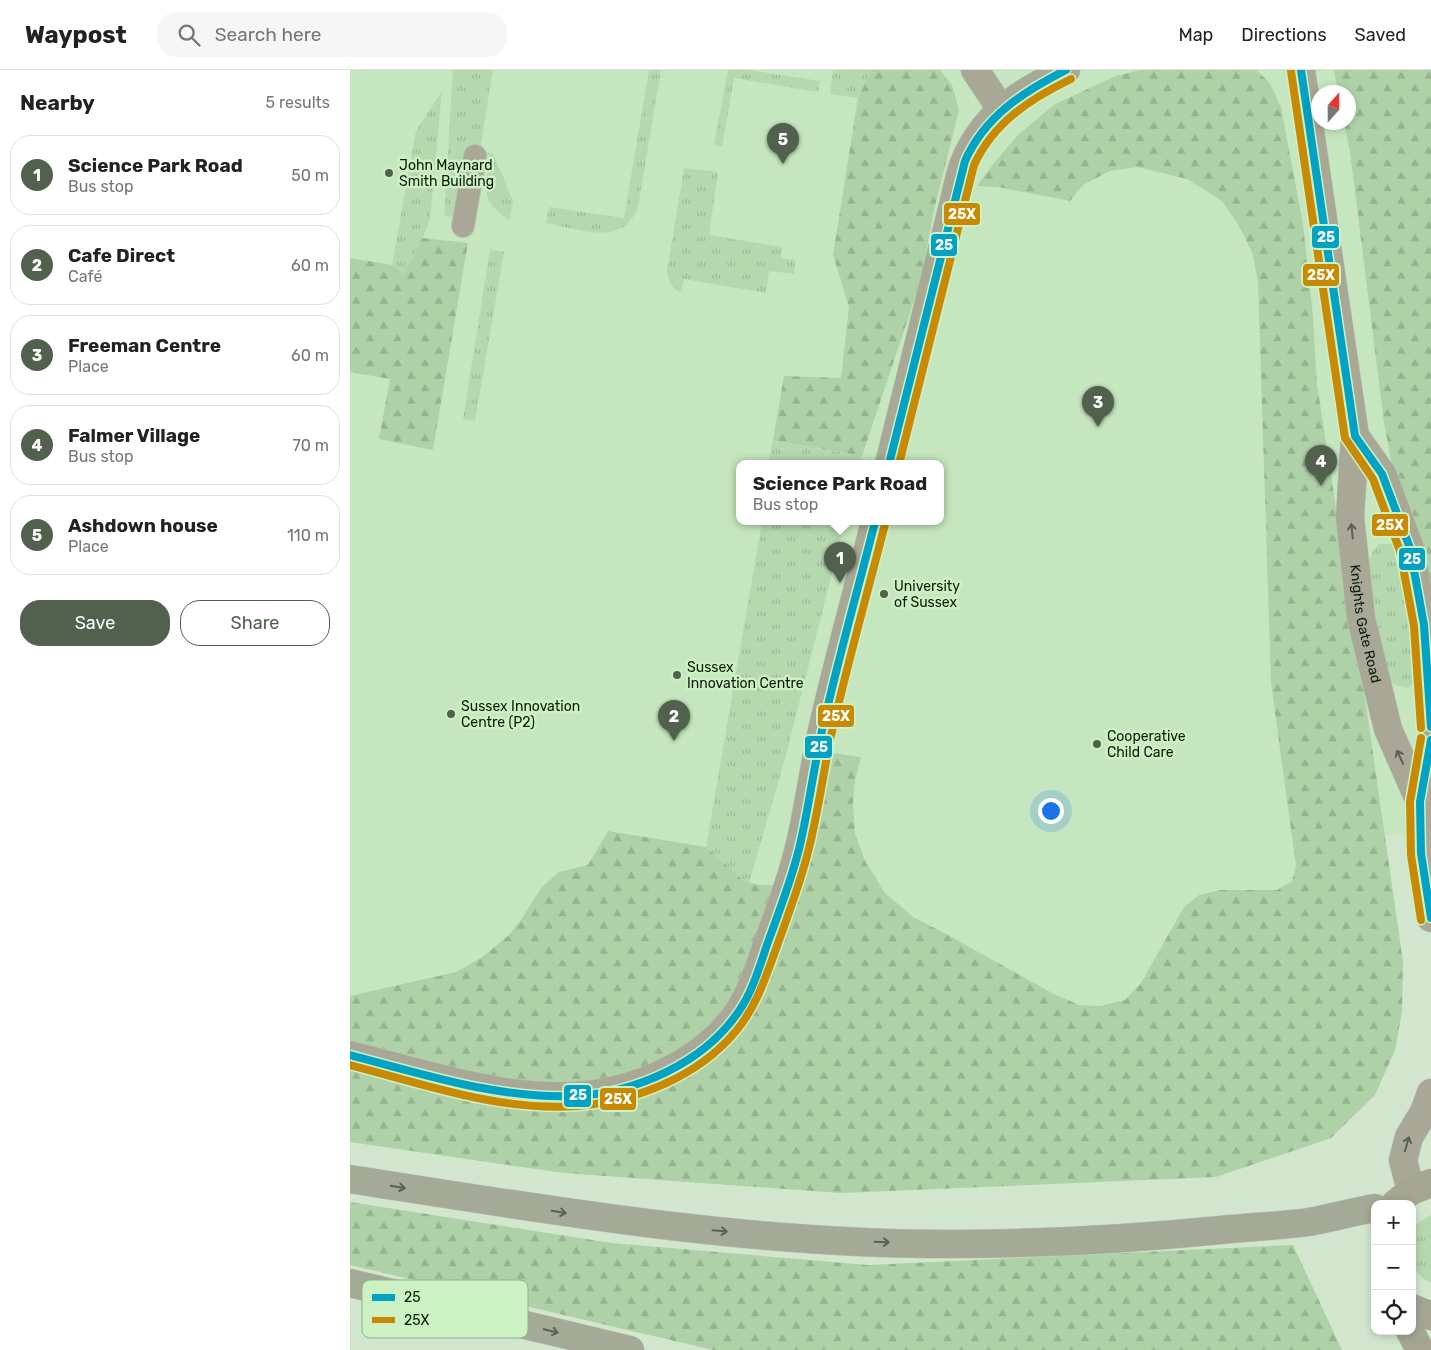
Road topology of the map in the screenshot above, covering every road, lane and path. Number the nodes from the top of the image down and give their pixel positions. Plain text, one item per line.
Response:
1 (976, 70) edge
2 (1066, 70) edge
3 (1301, 70) edge
4 (1001, 109) junction
5 (475, 156) dead end
6 (462, 226) dead end
7 (1355, 436) junction
8 (890, 460) edge
9 (874, 525) edge
10 (1431, 727) edge
11 (1431, 740) edge
12 (1420, 802) junction
13 (1426, 853) edge
14 (1431, 918) edge
15 (350, 1055) edge
16 (1431, 1093) edge
17 (350, 1179) edge
18 (1412, 1193) edge
19 (1371, 1209) edge
20 (1416, 1310) edge
21 (1431, 1316) edge
22 (528, 1326) edge
23 (1412, 1335) edge
24 (630, 1350) edge
25 (1420, 1350) edge

1 - 4 street
2 - 4 street
3 - 7 street, Knights Gate Road
4 - 8 street
5 - 6 lane
7 - 10 street, Knights Gate Road
12 -> 7 street, Knights Gate Road
9 - 15 street
11 - 12 street, Knights Gate Road
12 - 13 street, Knights Gate Road
13 - 14 street, Knights Gate Road
18 -> 16 street
17 -> 19 highway
20 - 21 main road
22 -> 24 highway
23 - 25 main road

